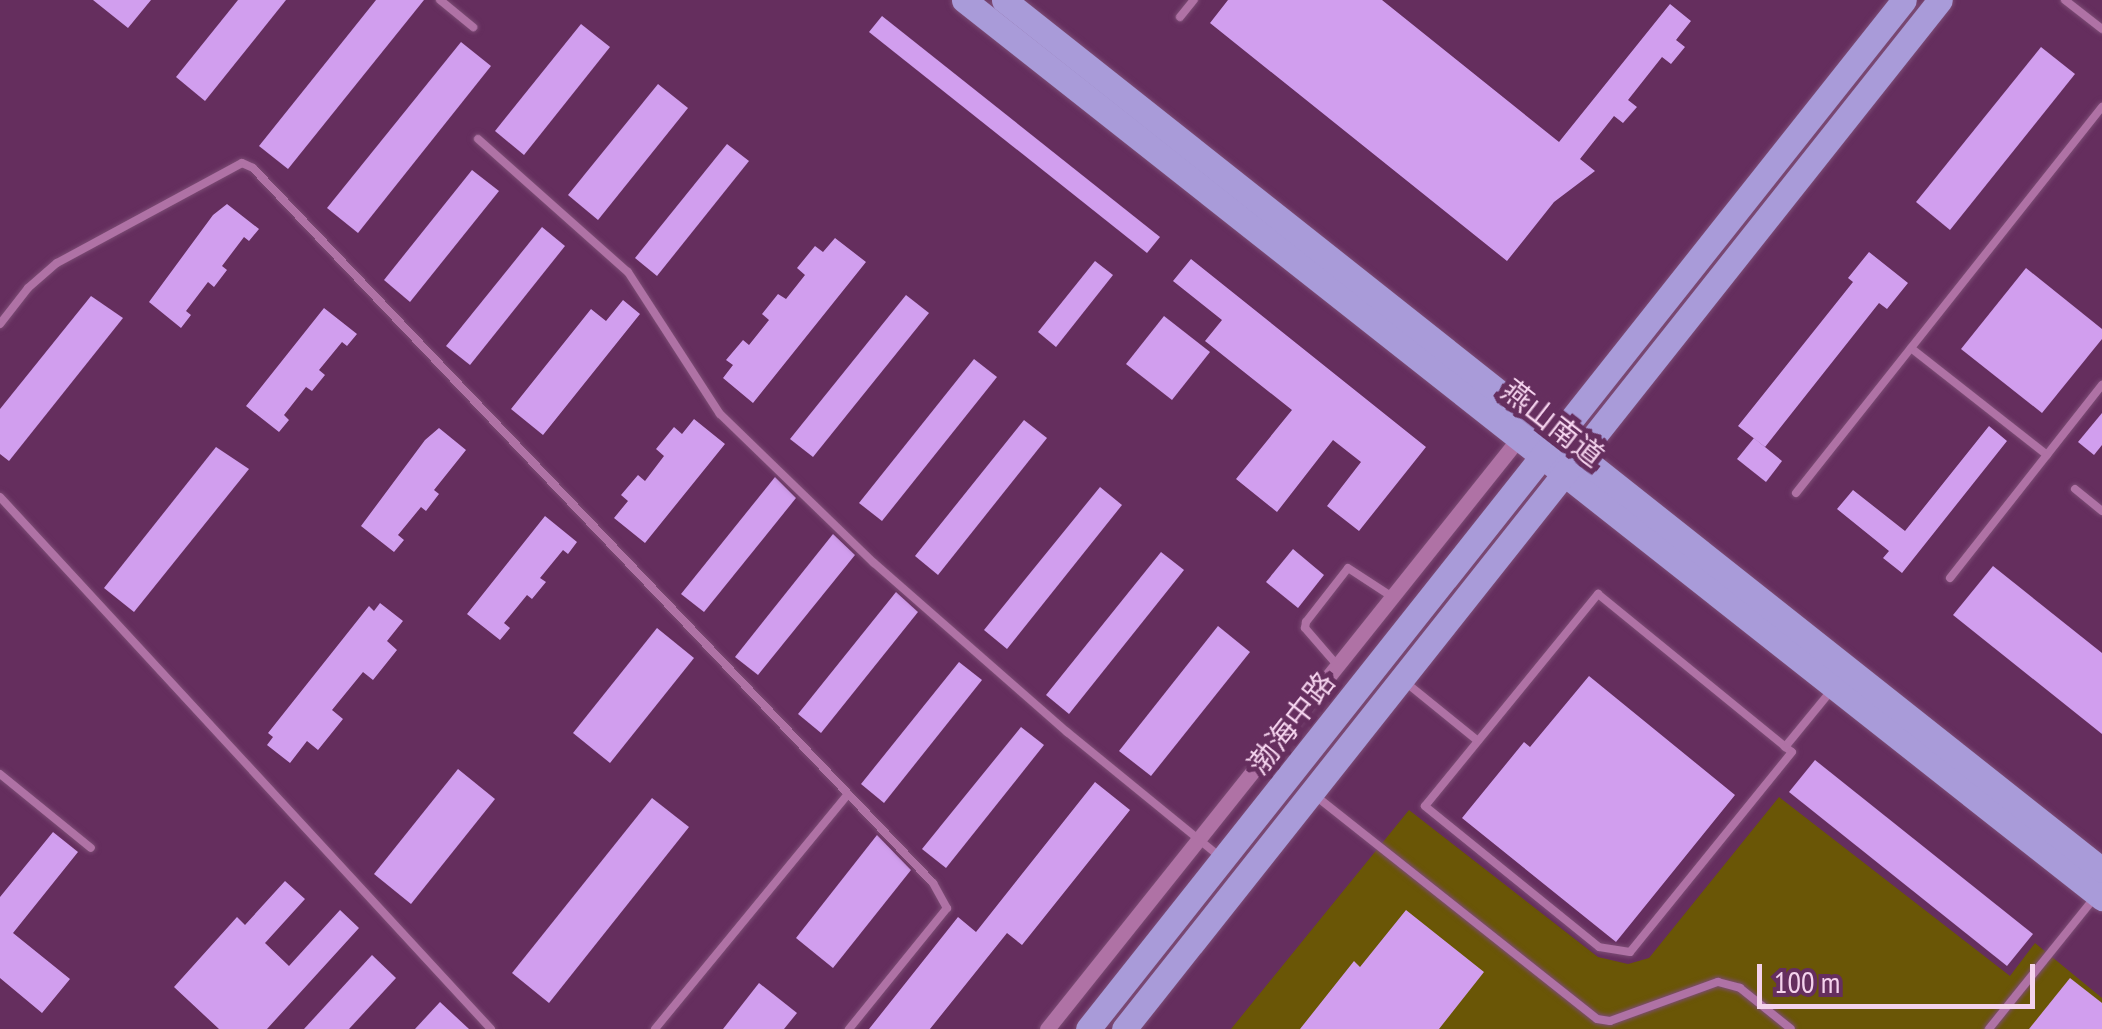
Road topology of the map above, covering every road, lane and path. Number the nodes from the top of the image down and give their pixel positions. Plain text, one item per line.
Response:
1 (440, 0) edge
2 (964, 0) edge
3 (1004, 0) edge
4 (1194, 0) edge
5 (1904, 0) edge
6 (1940, 0) edge
7 (2065, 0) edge
8 (1180, 17) dead end
9 (473, 27) dead end
10 (2102, 29) edge
11 (2102, 106) edge
12 (478, 139) dead end
13 (0, 324) edge
14 (1911, 348) junction
15 (2102, 385) edge
16 (1520, 438) junction
17 (1551, 448) junction
18 (2046, 455) junction
19 (1573, 466) junction
20 (2075, 489) dead end
21 (1796, 492) dead end
22 (0, 498) edge
23 (2102, 511) edge
24 (1950, 578) dead end
25 (1392, 597) junction
26 (1337, 665) junction
27 (1404, 680) junction
28 (1834, 686) junction
29 (1478, 741) junction
30 (1785, 746) junction
31 (0, 774) edge
32 (848, 794) junction
33 (1314, 794) junction
34 (1198, 838) junction
35 (91, 848) dead end
36 (1224, 860) junction
37 (2101, 888) edge
38 (1610, 1021) junction
39 (490, 1029) edge
40 (656, 1029) edge
41 (849, 1029) edge
42 (1047, 1029) edge
43 (1088, 1029) edge
44 (1124, 1029) edge
45 (1604, 1029) edge
46 (1791, 1029) edge
47 (1990, 1029) edge

1 - 9 lane
2 - 16 main road, 燕山南道
3 - 17 main road, 燕山南道
4 - 8 lane
5 - 17 main road, 渤海中路
6 - 19 main road, 渤海中路
7 - 10 lane
11 - 14 lane
12 - 34 lane
13 - 32 lane
14 - 18 lane
14 - 21 lane
15 - 18 lane
16 - 17 main road, 燕山南道
16 - 25 street
17 - 19 main road, 燕山南道
17 - 36 main road, 渤海中路
18 - 24 lane
19 - 27 main road, 渤海中路
19 - 28 main road, 燕山南道
19 - 37 main road, 燕山南道
20 - 23 lane
22 - 39 lane
25 - 26 street
25 - 26 lane
26 - 34 street
27 - 29 lane
27 - 33 main road, 渤海中路
28 - 30 lane
28 - 37 main road, 燕山南道
29 - 30 lane
29 - 30 lane
31 - 35 lane
32 - 40 lane
32 - 41 lane
33 - 38 lane
33 - 44 main road, 渤海中路
34 - 36 lane
34 - 42 street
36 - 43 main road, 渤海中路
37 - 47 lane
38 - 45 lane
38 - 46 lane

